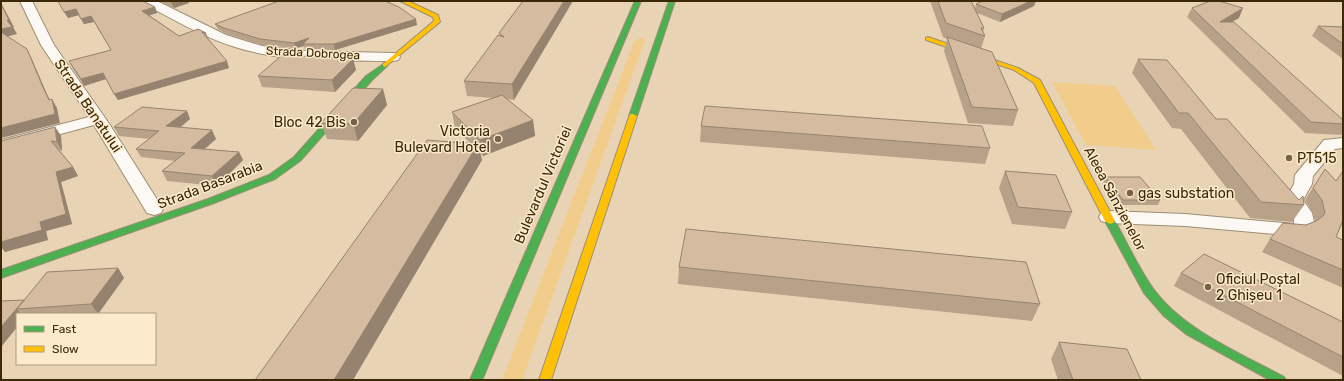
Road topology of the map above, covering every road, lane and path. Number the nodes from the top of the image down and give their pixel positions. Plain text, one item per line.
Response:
1 (26, 1) edge
2 (148, 1) edge
3 (403, 1) edge
4 (638, 1) edge
5 (672, 1) edge
6 (928, 39) dead end
7 (393, 57) junction
8 (98, 119) junction
9 (1343, 143) edge
10 (1, 145) edge
11 (154, 209) dead end
12 (1108, 216) junction
13 (1, 274) edge
14 (476, 380) edge
15 (545, 380) edge
16 (1280, 380) edge

1 - 8 street, Strada Banatului
2 - 7 street, Strada Dobrogea
3 - 7 main road, Strada Basarabia
4 - 14 main road, Bulevardul Victoriei
5 - 15 main road
6 - 12 main road, Aleea Sânzienelor
7 - 13 main road, Strada Basarabia
8 - 10 street
8 - 11 street, Strada Banatului
9 - 12 street
12 - 16 main road, Aleea Sânzienelor

